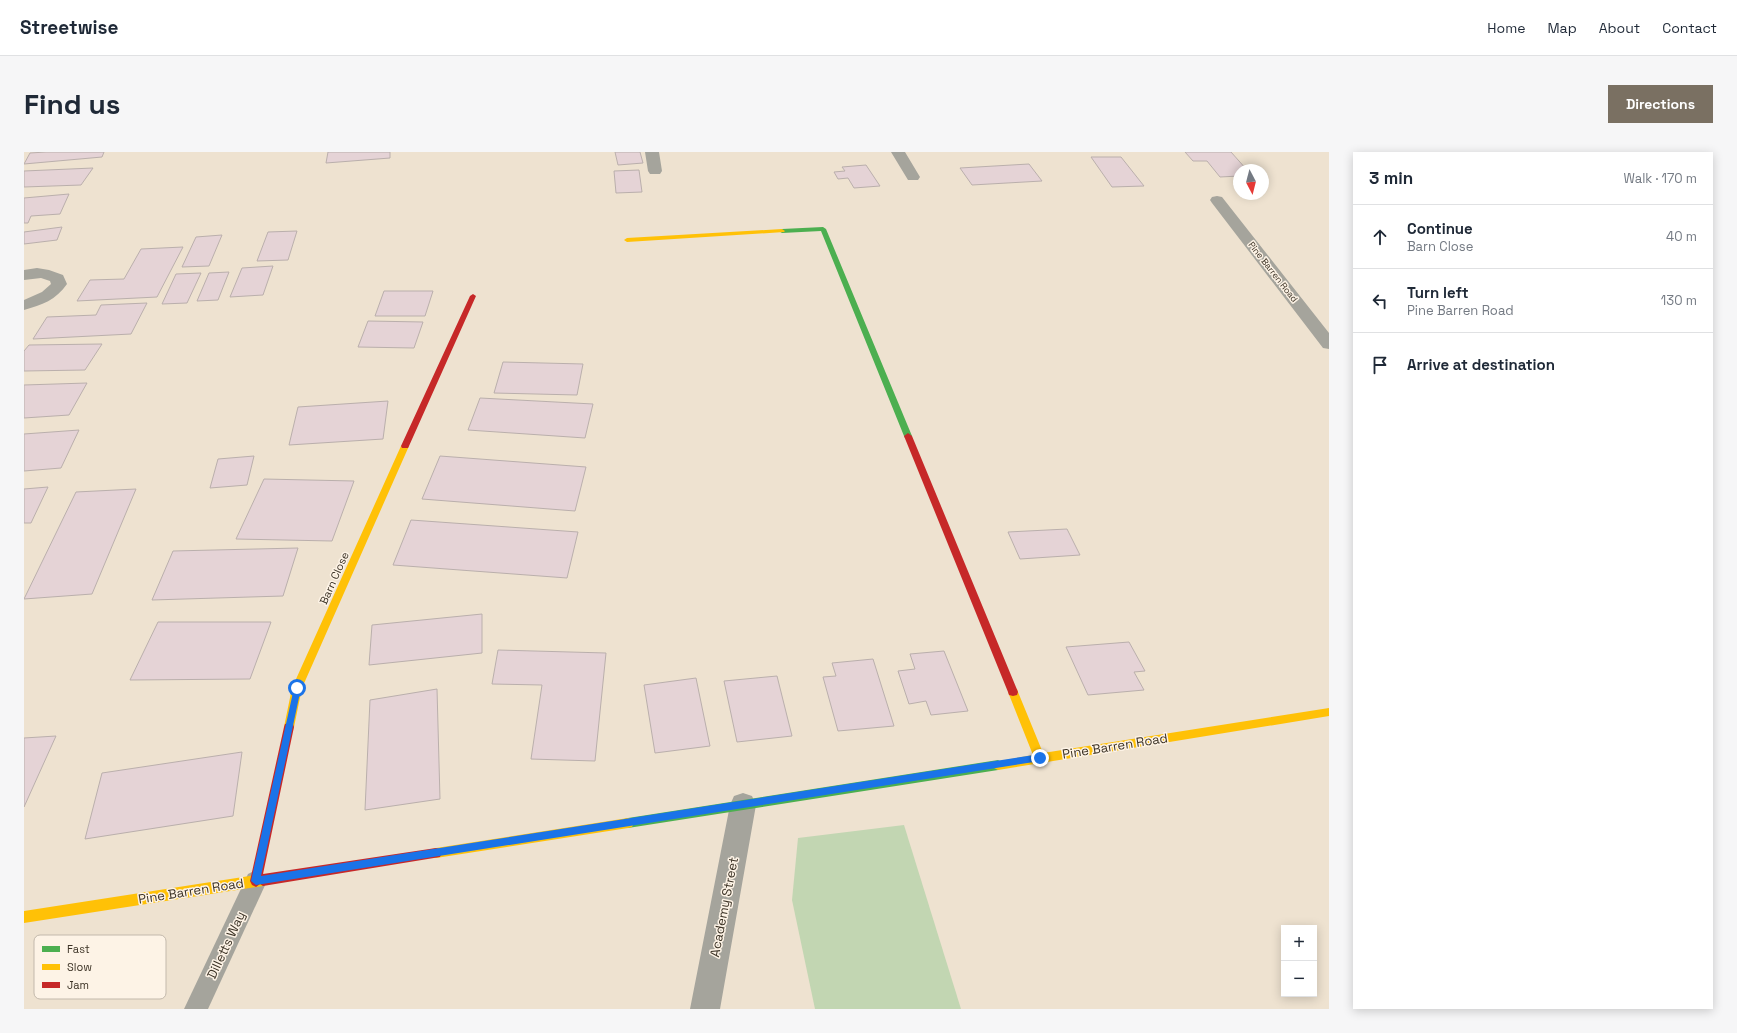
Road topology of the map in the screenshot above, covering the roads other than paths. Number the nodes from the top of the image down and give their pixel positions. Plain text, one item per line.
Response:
1 (652, 152) edge
2 (898, 152) edge
3 (655, 171) dead end
4 (913, 178) dead end
5 (1217, 200) dead end
6 (627, 240) dead end
7 (24, 275) edge
8 (473, 296) dead end
9 (24, 305) edge
10 (1329, 344) edge
11 (1329, 712) edge
12 (1040, 758) junction
13 (743, 805) junction
14 (256, 881) junction
15 (24, 917) edge
16 (196, 1009) edge
17 (705, 1009) edge

1 - 3 street
2 - 4 street
5 - 10 street, Pine Barren Road
6 - 12 street
7 - 9 street
8 - 14 street, Barn Close
11 - 12 street, Pine Barren Road
12 - 13 street, Pine Barren Road
13 - 14 street, Pine Barren Road
13 - 17 street, Academy Street
14 - 15 street, Pine Barren Road
14 - 16 lane, Dilletts Way

